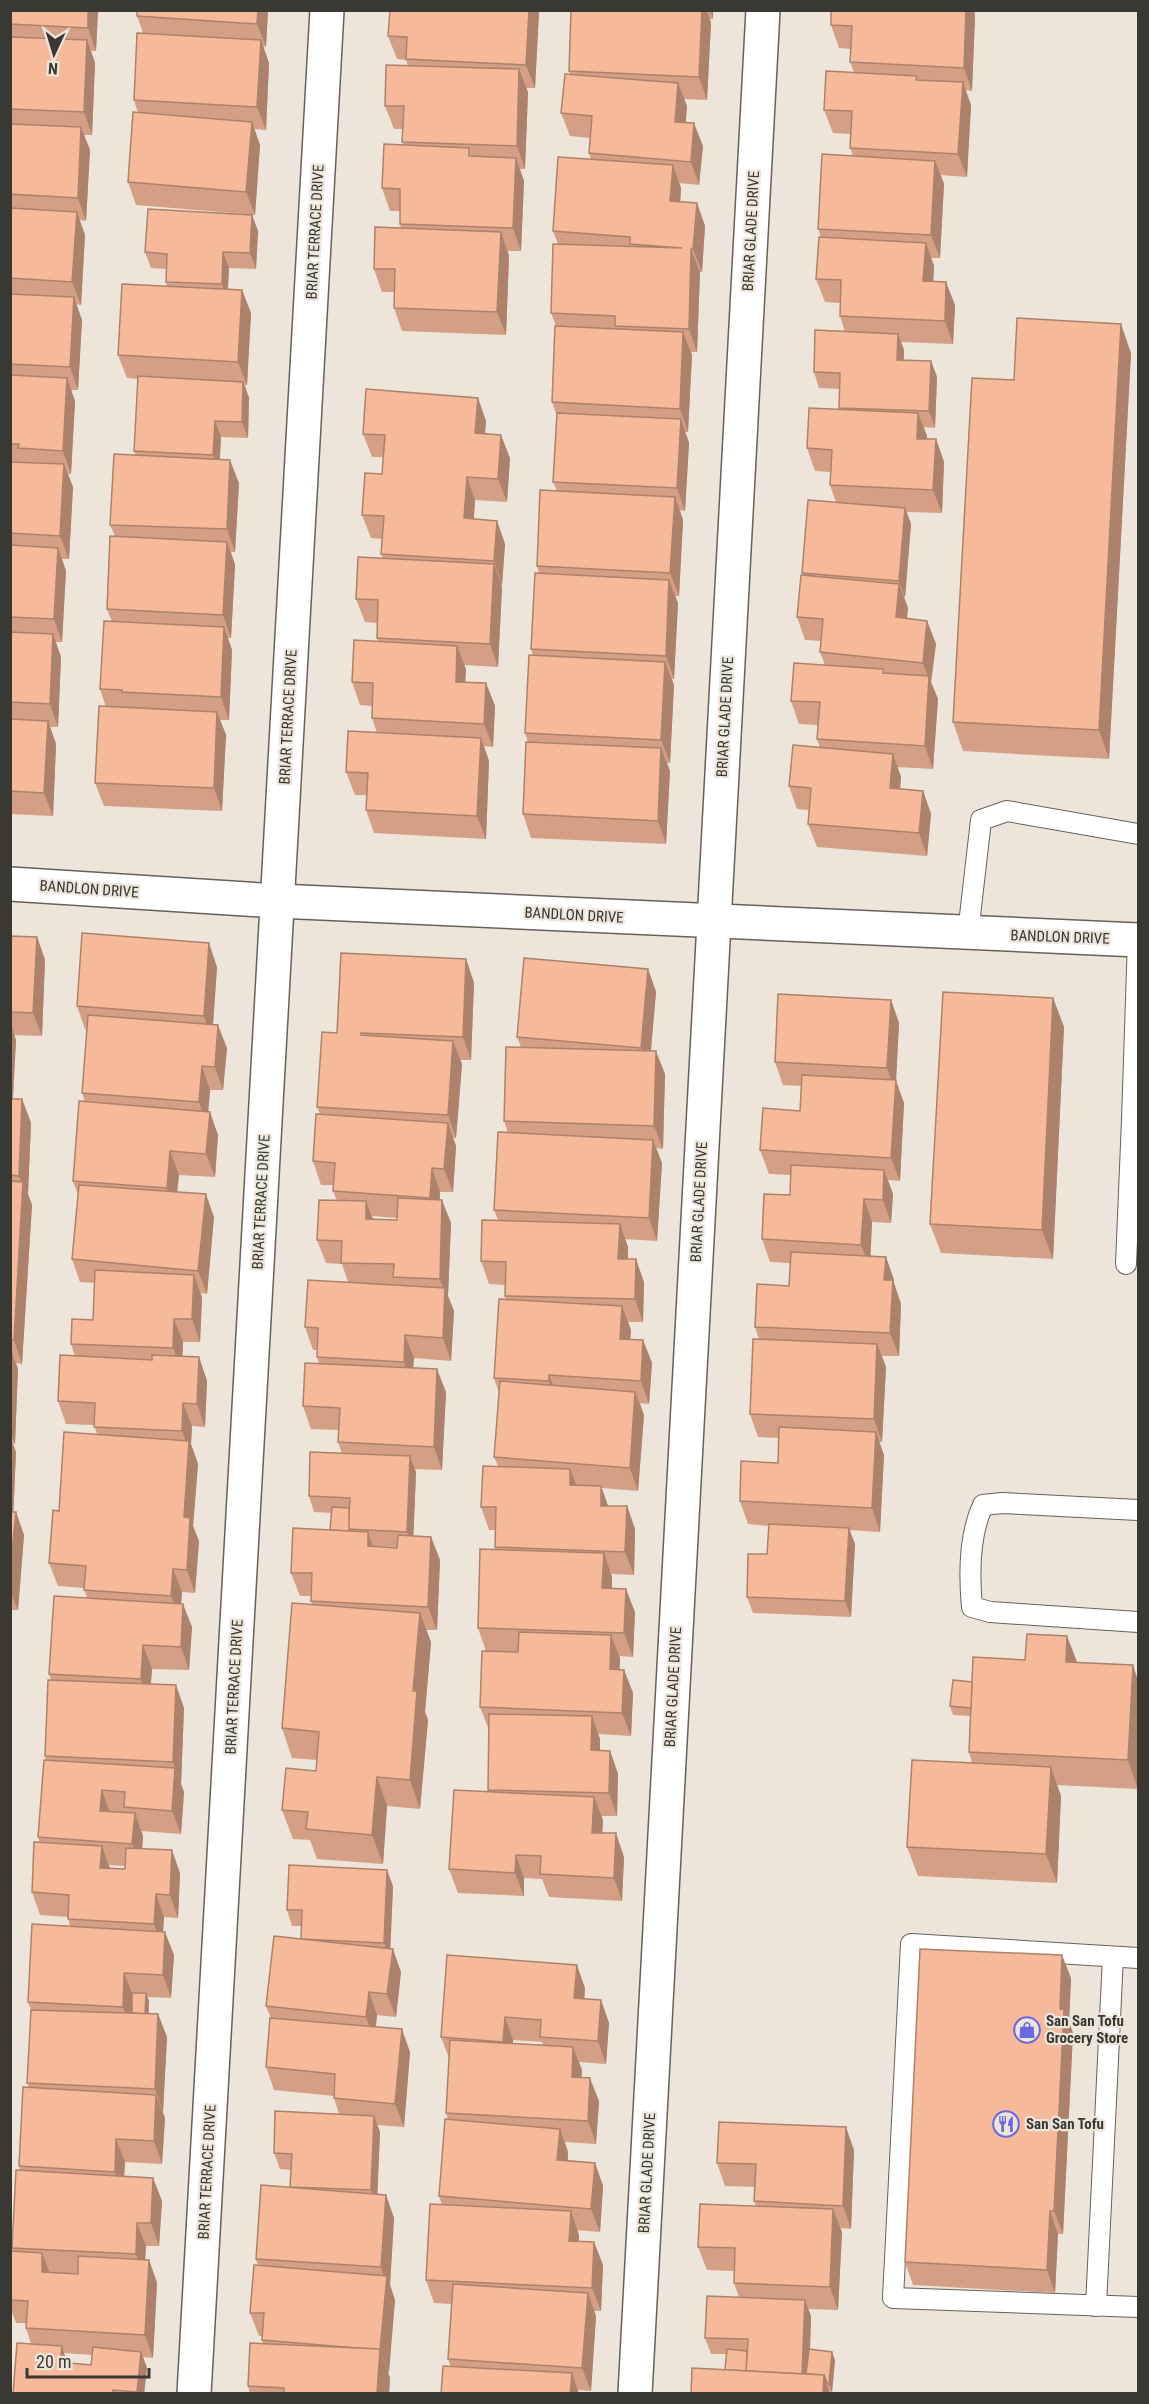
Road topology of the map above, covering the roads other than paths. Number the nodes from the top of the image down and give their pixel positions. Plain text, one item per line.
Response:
1 (327, 10) edge
2 (763, 10) edge
3 (1138, 834) edge
4 (10, 884) edge
5 (278, 901) junction
6 (714, 922) junction
7 (968, 933) junction
8 (1138, 940) edge
9 (1135, 1120) edge
10 (1126, 1264) dead end
11 (1138, 1510) edge
12 (1138, 1622) edge
13 (1113, 1956) junction
14 (1138, 1958) edge
15 (1096, 2306) junction
16 (1138, 2307) edge
17 (194, 2394) edge
18 (635, 2394) edge

1 - 5 street, BRIAR TERRACE DRIVE
2 - 6 street, BRIAR GLADE DRIVE
3 - 7 lane
4 - 5 street, BANDLON DRIVE
5 - 6 street, BANDLON DRIVE
5 - 17 street, BRIAR TERRACE DRIVE
6 - 7 street, BANDLON DRIVE
6 - 18 street, BRIAR GLADE DRIVE
7 - 8 street, BANDLON DRIVE
8 - 9 lane
9 - 10 lane
11 - 12 lane
13 - 14 lane
13 - 15 lane
13 - 15 lane
15 - 16 lane

